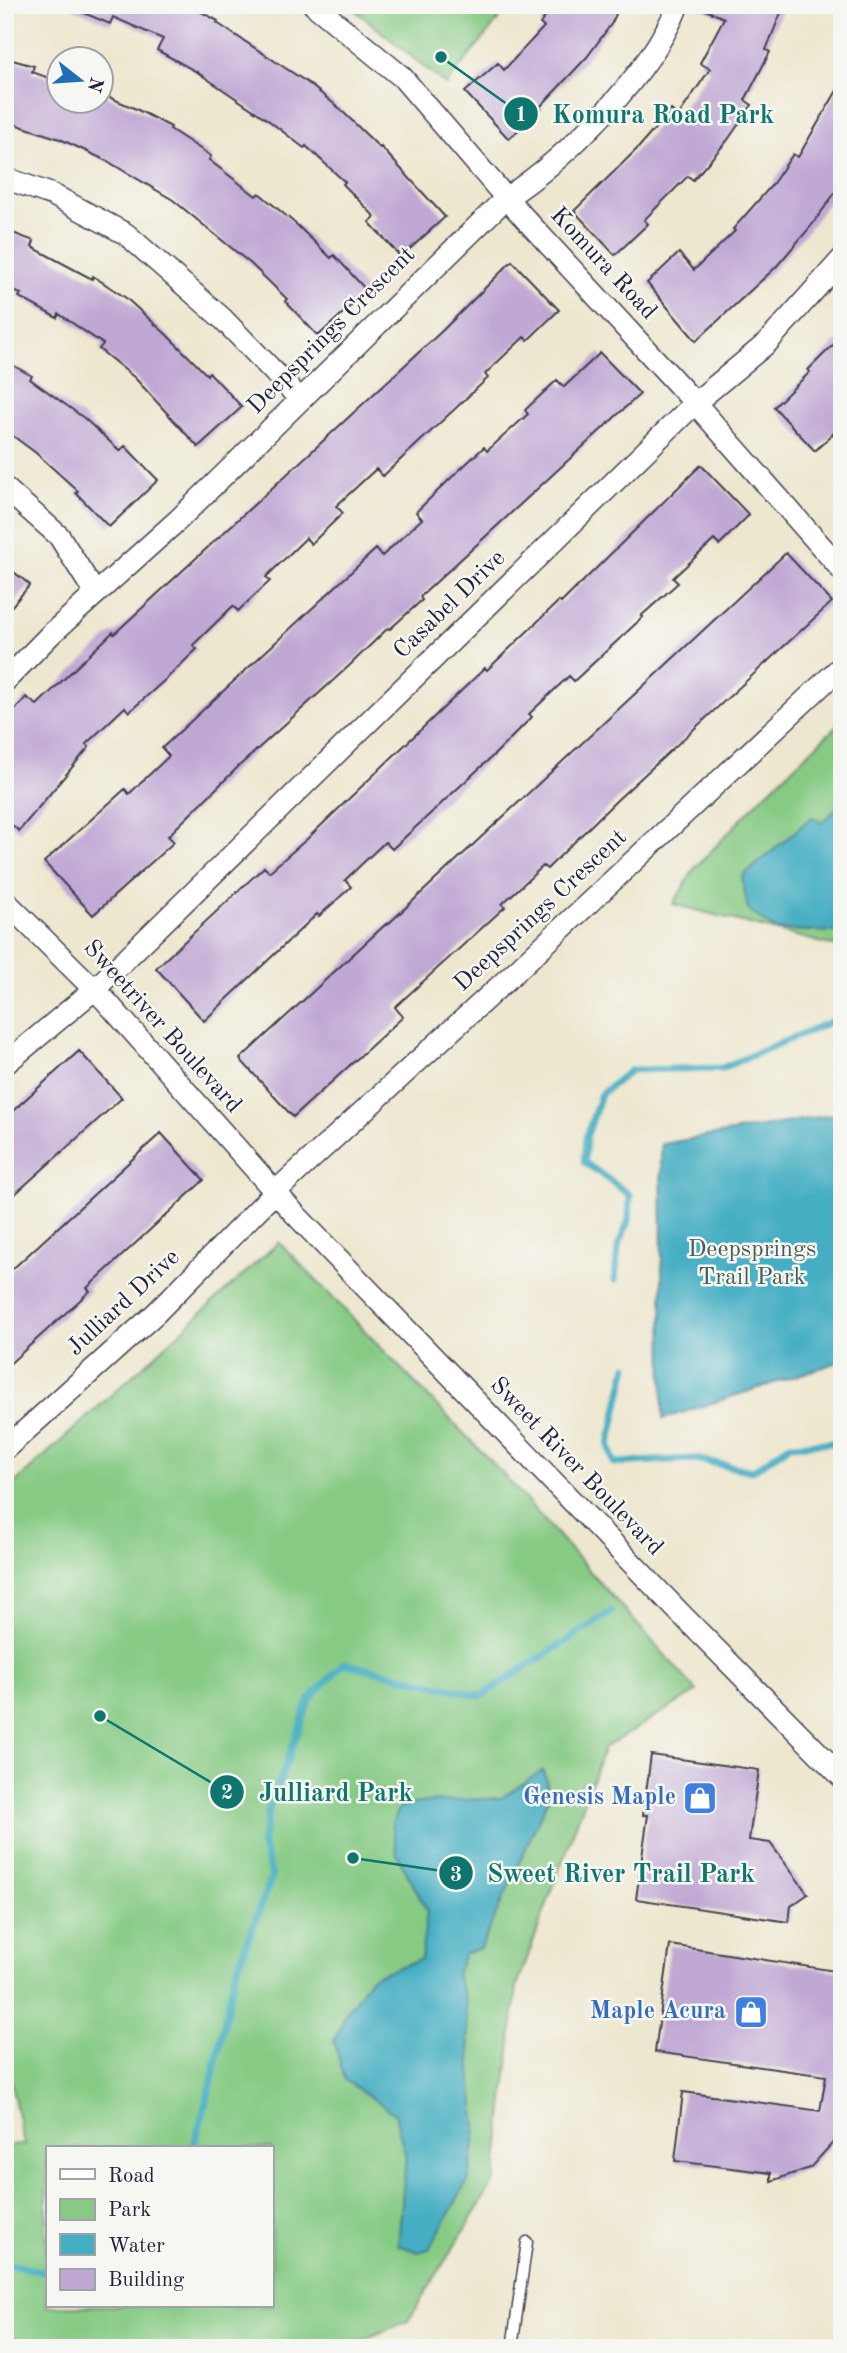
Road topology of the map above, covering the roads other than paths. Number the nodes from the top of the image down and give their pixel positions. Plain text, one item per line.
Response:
1 (314, 5) edge
2 (677, 5) edge
3 (5, 178) edge
4 (506, 198) junction
5 (842, 259) edge
6 (300, 400) junction
7 (695, 403) junction
8 (5, 488) edge
9 (842, 570) edge
10 (95, 593) junction
11 (842, 667) edge
12 (5, 681) edge
13 (5, 901) edge
14 (95, 989) junction
15 (5, 1065) edge
16 (275, 1192) junction
17 (5, 1449) edge
18 (842, 1777) edge
19 (527, 2242) dead end
20 (512, 2348) edge

1 - 4 street, Komura Road
2 - 4 street, Deepsprings Crescent
3 - 6 street
4 - 6 street, Deepsprings Crescent
4 - 7 street, Komura Road
5 - 7 street, Casabel Drive
6 - 10 street, Deepsprings Crescent
7 - 9 street, Komura Road
7 - 14 street, Casabel Drive
8 - 10 street
10 - 12 street, Deepsprings Crescent
11 - 16 street, Deepsprings Crescent
13 - 14 street, Sweetriver Boulevard
14 - 15 street, Casabel Drive
14 - 16 street, Sweetriver Boulevard
16 - 17 street, Julliard Drive
16 - 18 street, Sweet River Boulevard
19 - 20 lane

